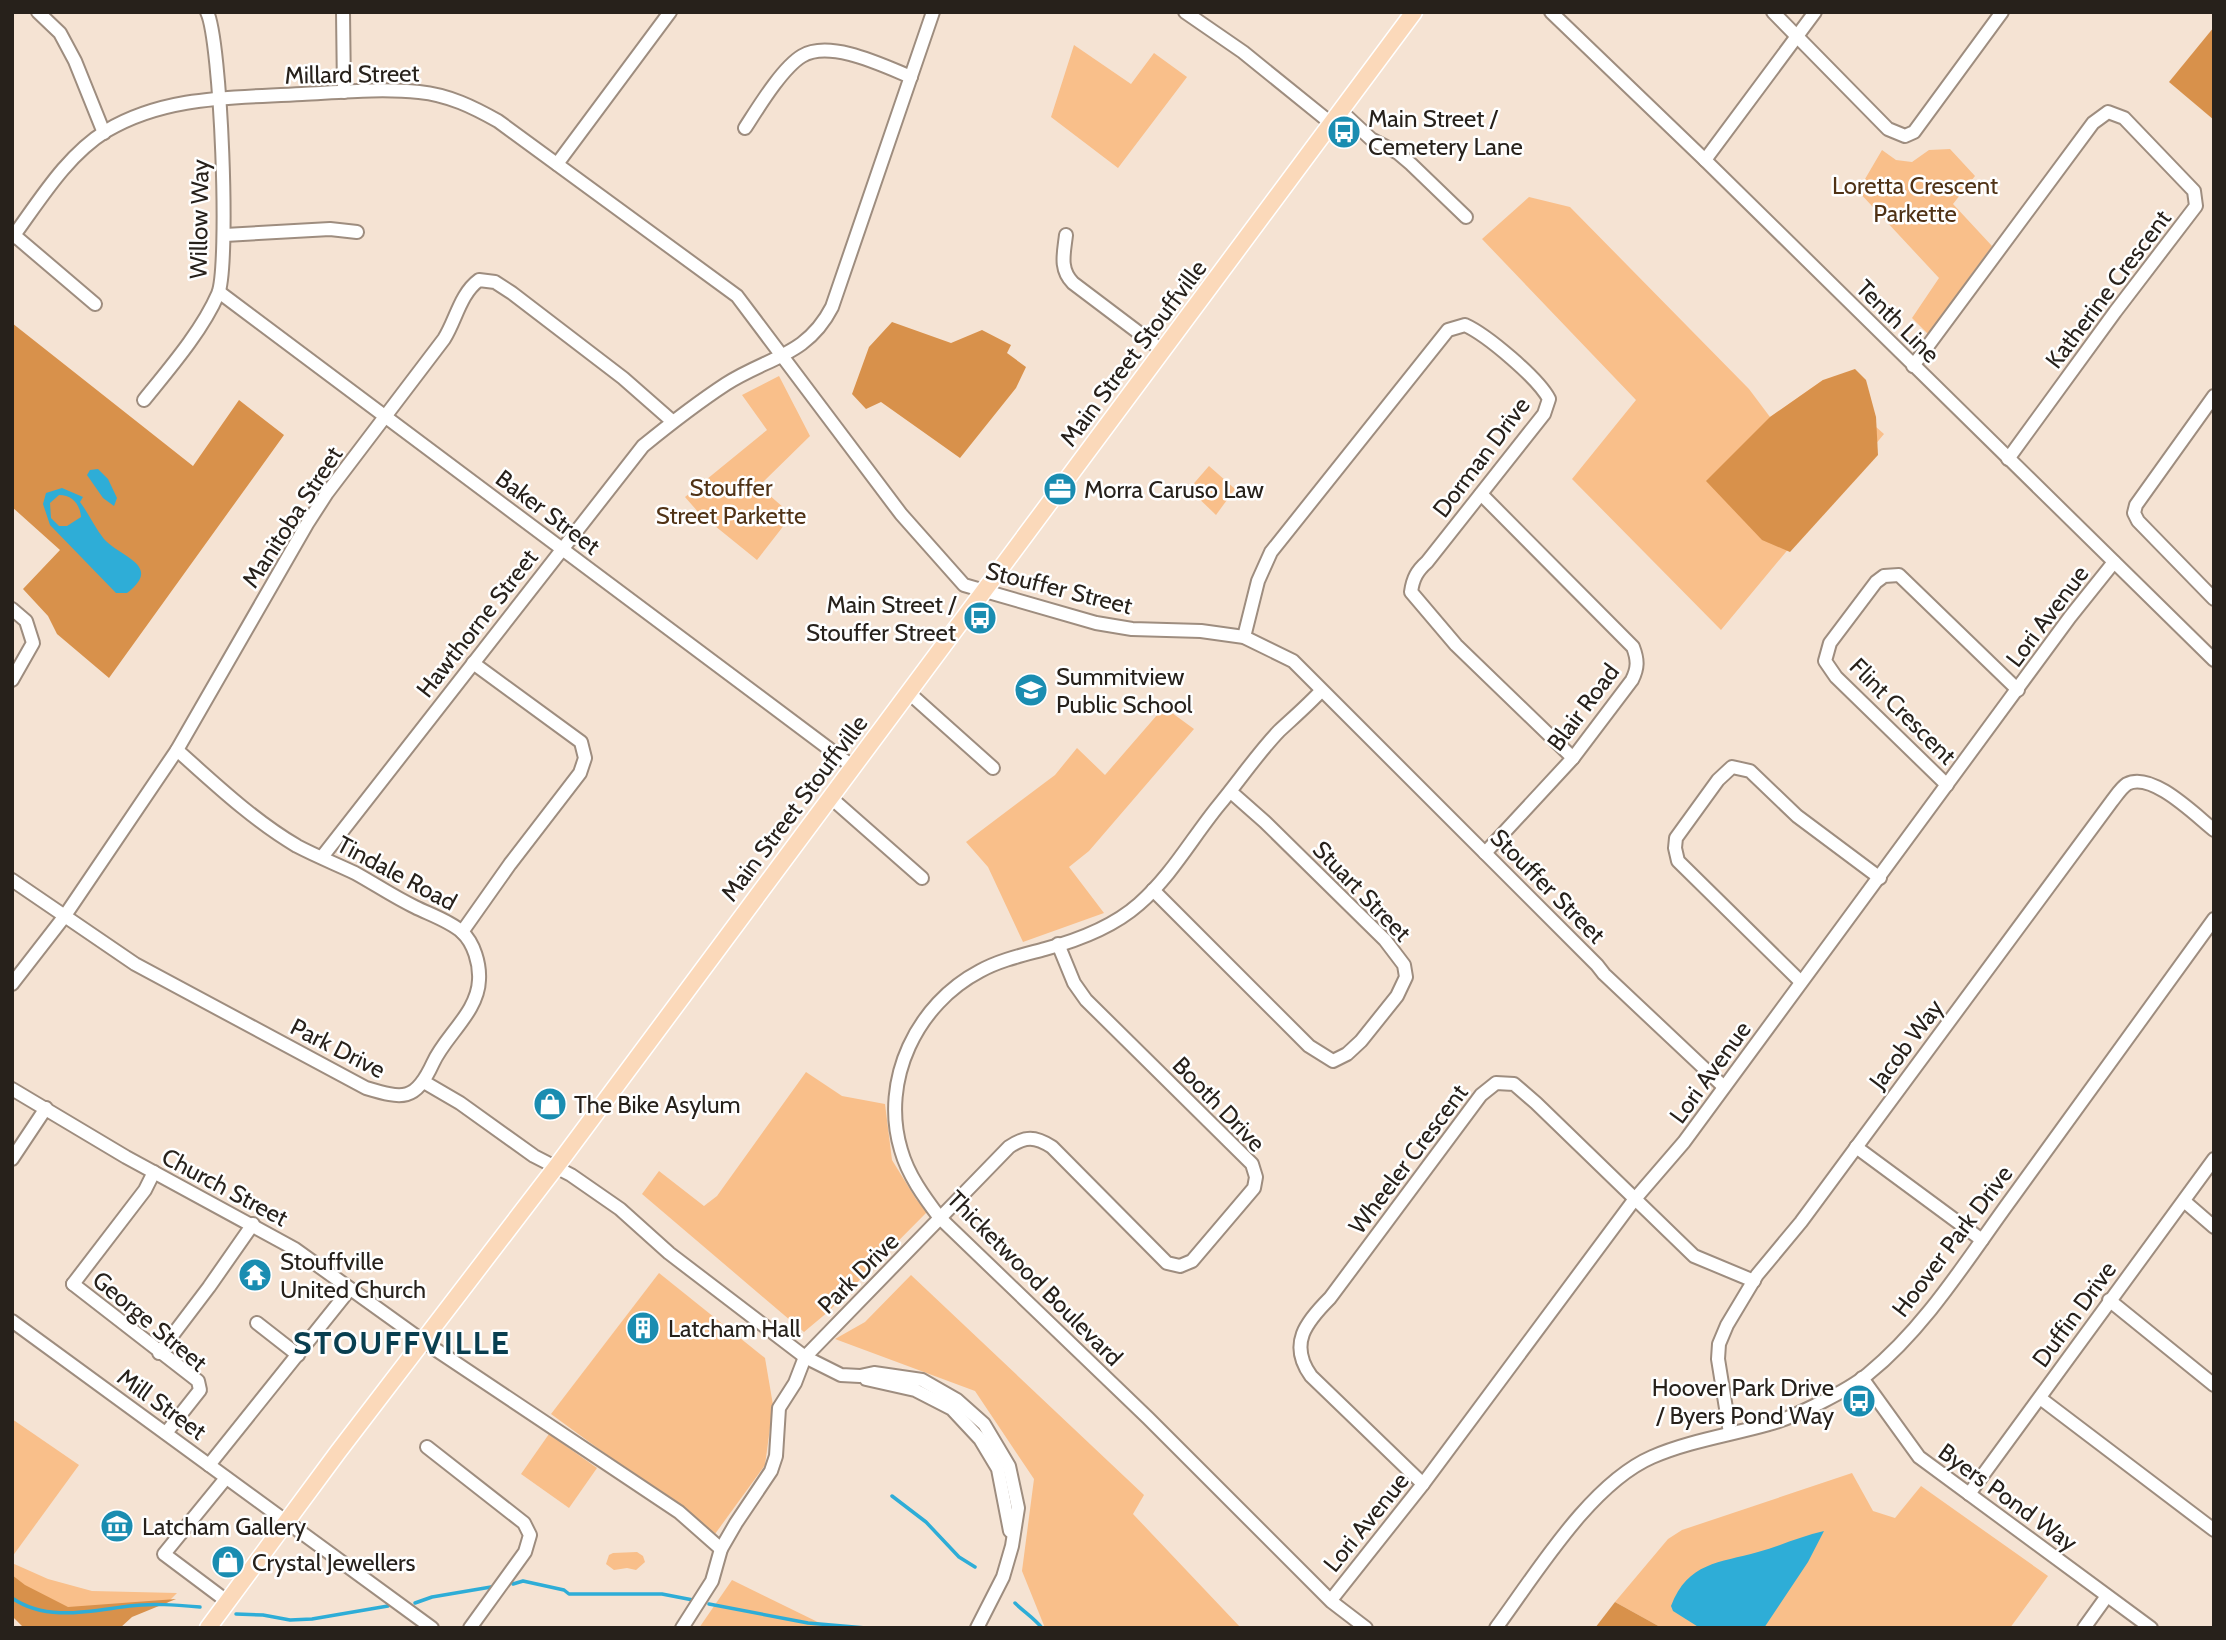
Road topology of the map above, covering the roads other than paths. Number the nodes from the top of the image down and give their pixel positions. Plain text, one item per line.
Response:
1 (38, 12) edge
2 (207, 12) edge
3 (343, 12) edge
4 (670, 12) edge
5 (933, 12) edge
6 (1185, 12) edge
7 (1414, 12) edge
8 (1551, 12) edge
9 (1773, 12) edge
10 (1815, 12) edge
11 (2002, 12) edge
12 (1797, 36) junction
13 (911, 77) junction
14 (344, 92) junction
15 (219, 99) junction
16 (1337, 118) junction
17 (745, 128) dead end
18 (104, 132) junction
19 (1705, 160) junction
20 (557, 164) junction
21 (1466, 217) dead end
22 (357, 232) dead end
23 (225, 234) junction
24 (1066, 235) dead end
25 (13, 237) edge
26 (219, 292) junction
27 (95, 304) dead end
28 (1163, 351) junction
29 (780, 356) junction
30 (1913, 366) junction
31 (2214, 397) edge
32 (144, 400) dead end
33 (385, 417) junction
34 (673, 421) junction
35 (2008, 459) junction
36 (1481, 494) junction
37 (561, 548) junction
38 (2114, 562) junction
39 (983, 591) junction
40 (2213, 595) edge
41 (12, 609) edge
42 (1244, 638) junction
43 (2214, 660) edge
44 (473, 663) junction
45 (12, 680) edge
46 (2018, 690) junction
47 (1321, 691) junction
48 (908, 692) junction
49 (177, 750) junction
50 (1573, 758) junction
51 (852, 766) junction
52 (993, 768) dead end
53 (1947, 785) junction
54 (1231, 792) junction
55 (830, 797) junction
56 (2214, 830) edge
57 (1485, 853) junction
58 (322, 857) junction
59 (922, 878) dead end
60 (1880, 878) junction
61 (12, 880) edge
62 (1153, 890) junction
63 (64, 916) junction
64 (2214, 919) edge
65 (462, 932) junction
66 (1058, 944) junction
67 (1801, 982) junction
68 (12, 984) edge
69 (425, 1082) junction
70 (1724, 1087) junction
71 (12, 1089) edge
72 (46, 1108) junction
73 (1856, 1147) junction
74 (12, 1159) edge
75 (2214, 1159) edge
76 (556, 1167) junction
77 (154, 1172) junction
78 (1634, 1200) junction
79 (2184, 1200) junction
80 (940, 1218) junction
81 (253, 1224) junction
82 (2214, 1227) edge
83 (1982, 1240) junction
84 (1754, 1281) junction
85 (350, 1289) junction
86 (2109, 1300) junction
87 (12, 1321) edge
88 (257, 1323) dead end
89 (423, 1341) junction
90 (159, 1353) junction
91 (298, 1355) junction
92 (805, 1357) junction
93 (1862, 1378) junction
94 (2214, 1385) edge
95 (2040, 1398) junction
96 (166, 1433) junction
97 (1730, 1433) junction
98 (427, 1447) dead end
99 (209, 1465) junction
100 (226, 1478) junction
101 (1423, 1484) junction
102 (1969, 1494) junction
103 (287, 1522) junction
104 (2214, 1530) edge
105 (721, 1549) junction
106 (2108, 1596) junction
107 (1331, 1600) junction
108 (228, 1602) junction
109 (208, 1628) edge
110 (432, 1628) edge
111 (470, 1628) edge
112 (682, 1628) edge
113 (977, 1628) edge
114 (1366, 1628) edge
115 (1496, 1628) edge
116 (2084, 1628) edge
117 (2151, 1628) edge

1 - 18 street
2 - 15 street, Willow Way
3 - 14 street
4 - 20 street
5 - 13 street
6 - 16 street
7 - 16 main road, Main Street Stouffville
8 - 19 street, Tenth Line
9 - 12 street
10 - 12 street
11 - 12 street
12 - 19 street
13 - 17 street
13 - 29 street
14 - 15 street, Millard Street
14 - 20 street, Millard Street
15 - 18 street, Millard Street
15 - 23 street, Willow Way
16 - 21 street
16 - 28 main road, Main Street Stouffville
18 - 25 street, Millard Street
19 - 30 street, Tenth Line
20 - 29 street, Millard Street
22 - 23 street
23 - 26 street, Willow Way
24 - 28 street
25 - 27 street
26 - 32 street, Willow Way
26 - 33 street, Baker Street
28 - 39 main road, Main Street Stouffville
29 - 34 street, Hawthorne Street
29 - 39 street, Stouffer Street
30 - 35 street, Tenth Line
30 - 35 street, Katherine Crescent
31 - 40 street
33 - 34 street, Manitoba Street
33 - 37 street, Baker Street
33 - 49 street, Manitoba Street
34 - 37 street, Hawthorne Street
35 - 38 street, Tenth Line
36 - 42 street, Dorman Drive
36 - 50 street, Blair Road
36 - 50 street, Dorman Drive
37 - 44 street, Hawthorne Street
37 - 51 street, Baker Street
38 - 43 street, Tenth Line
38 - 46 street, Lori Avenue
39 - 42 street, Stouffer Street
39 - 48 main road, Main Street Stouffville
41 - 45 street
42 - 47 street, Stouffer Street
44 - 58 street, Hawthorne Street
44 - 65 street
46 - 53 street, Lori Avenue
46 - 53 street, Flint Crescent
47 - 54 street, Thicketwood Boulevard
47 - 57 street, Stouffer Street
48 - 51 main road, Main Street Stouffville
48 - 52 street
49 - 58 street, Tindale Road
49 - 63 street, Manitoba Street
50 - 57 street, Blair Road
51 - 55 main road, Main Street Stouffville
53 - 60 street, Lori Avenue
54 - 62 street, Thicketwood Boulevard
54 - 62 street, Stuart Street
55 - 59 street
55 - 76 main road, Main Street Stouffville
56 - 73 street, Jacob Way
57 - 70 street, Stouffer Street
58 - 65 street, Tindale Road
60 - 67 street, Lori Avenue
60 - 67 street
61 - 63 street, Park Drive
62 - 66 street, Thicketwood Boulevard
63 - 68 street, Manitoba Street
63 - 69 street, Park Drive
64 - 83 street, Hoover Park Drive
65 - 69 street, Tindale Road
66 - 80 street, Thicketwood Boulevard
66 - 80 street, Booth Drive
67 - 70 street, Lori Avenue
69 - 76 street
70 - 78 street, Lori Avenue
71 - 72 street, Church Street
72 - 74 street
72 - 77 street, Church Street
73 - 83 street
73 - 84 street, Jacob Way
75 - 79 street, Duffin Drive
76 - 89 main road, Main Street Stouffville
76 - 92 street
77 - 81 street, Church Street
77 - 90 street, George Street
78 - 84 street, Wheeler Crescent
78 - 101 street, Lori Avenue
78 - 101 street, Wheeler Crescent
79 - 82 street
79 - 86 street, Duffin Drive
80 - 92 street, Park Drive
80 - 107 street, Thicketwood Boulevard
81 - 85 street, Church Street
81 - 90 street
83 - 93 street, Hoover Park Drive
84 - 97 street, Jacob Way
85 - 89 street, Church Street
85 - 91 street
86 - 94 street
86 - 95 street, Duffin Drive
87 - 96 street, Mill Street
88 - 91 street
89 - 103 main road, Main Street Stouffville
89 - 105 street, Church Street
90 - 96 street, George Street
91 - 99 street
92 - 105 street
92 - 113 street
93 - 97 street, Hoover Park Drive
93 - 102 street, Byers Pond Way
95 - 102 street, Duffin Drive
95 - 104 street
96 - 99 street, Mill Street
97 - 115 street, Hoover Park Drive
98 - 111 street
99 - 100 street, Mill Street
100 - 103 street, Mill Street
100 - 108 street
101 - 107 street, Lori Avenue
102 - 106 street, Byers Pond Way
103 - 108 main road, Main Street Stouffville
103 - 110 street, Mill Street
105 - 112 street
106 - 116 street
106 - 117 street, Byers Pond Way
107 - 114 street, Thicketwood Boulevard
108 - 109 main road, Main Street Stouffville

